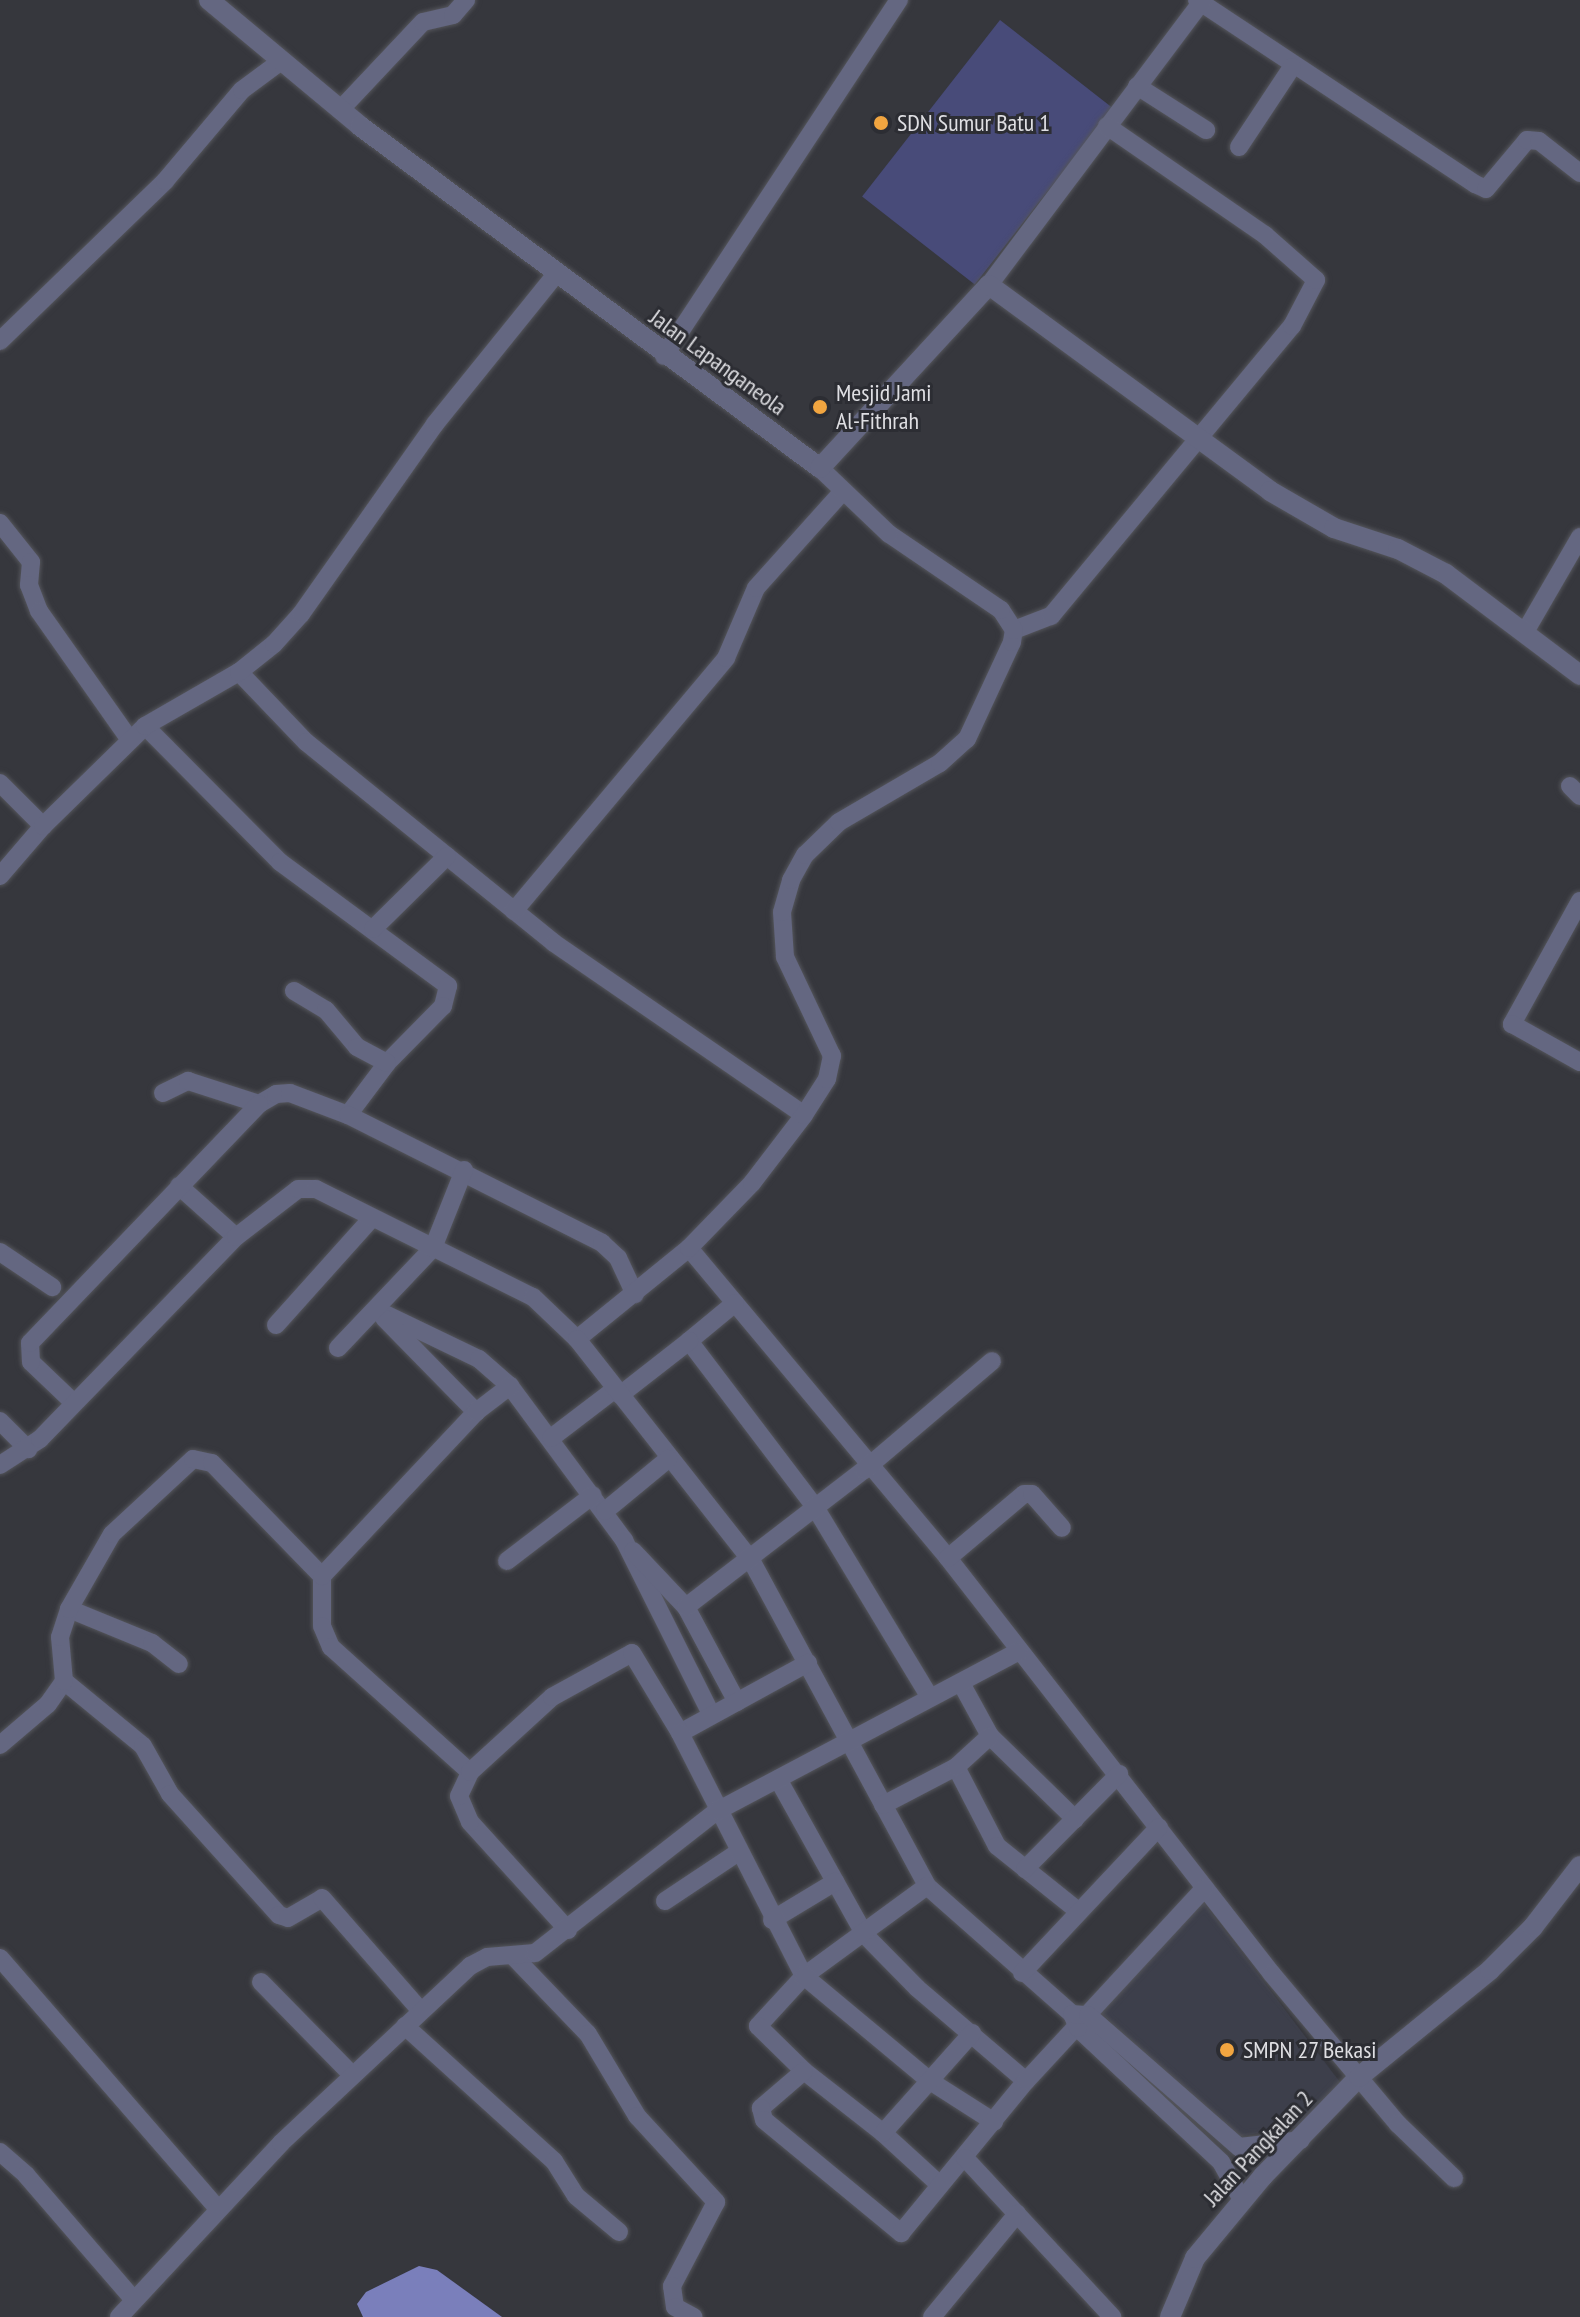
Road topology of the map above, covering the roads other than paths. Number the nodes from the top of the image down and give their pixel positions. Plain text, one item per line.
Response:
1 (209, 0) edge
2 (466, 0) edge
3 (899, 0) edge
4 (1200, 1) edge
5 (280, 62) junction
6 (1292, 67) junction
7 (1137, 86) junction
8 (340, 110) junction
9 (1107, 126) junction
10 (1206, 130) dead end
11 (1239, 147) dead end
12 (1580, 173) edge
13 (556, 274) junction
14 (989, 285) junction
15 (0, 341) edge
16 (664, 356) junction
17 (1194, 439) junction
18 (820, 468) junction
19 (843, 491) junction
20 (0, 523) edge
21 (1580, 537) edge
22 (1014, 630) junction
23 (1525, 632) junction
24 (239, 672) junction
25 (1580, 675) edge
26 (145, 726) junction
27 (130, 740) junction
28 (0, 783) edge
29 (43, 826) junction
30 (447, 856) junction
31 (0, 876) edge
32 (1580, 901) edge
33 (514, 911) junction
34 (373, 929) junction
35 (294, 991) dead end
36 (1580, 1062) edge
37 (387, 1063) junction
38 (163, 1093) dead end
39 (259, 1104) junction
40 (348, 1115) junction
41 (804, 1115) junction
42 (464, 1170) junction
43 (179, 1186) junction
44 (372, 1218) junction
45 (236, 1237) junction
46 (433, 1248) junction
47 (689, 1248) junction
48 (0, 1252) edge
49 (52, 1287) dead end
50 (635, 1294) junction
51 (735, 1303) junction
52 (377, 1310) junction
53 (276, 1325) dead end
54 (577, 1339) junction
55 (689, 1341) junction
56 (338, 1348) dead end
57 (992, 1361) dead end
58 (510, 1386) junction
59 (617, 1392) junction
60 (74, 1403) junction
61 (476, 1412) junction
62 (0, 1421) edge
63 (551, 1438) junction
64 (28, 1449) junction
65 (668, 1459) junction
66 (0, 1465) edge
67 (870, 1465) junction
68 (593, 1495) junction
69 (815, 1507) junction
70 (605, 1511) junction
71 (1062, 1528) dead end
72 (624, 1540) junction
73 (948, 1558) junction
74 (751, 1560) junction
75 (507, 1561) dead end
76 (322, 1576) junction
77 (686, 1607) junction
78 (69, 1609) junction
79 (1017, 1652) junction
80 (808, 1663) junction
81 (179, 1664) dead end
82 (64, 1681) junction
83 (961, 1683) junction
84 (929, 1696) junction
85 (737, 1702) junction
86 (711, 1714) junction
87 (680, 1733) junction
88 (990, 1736) junction
89 (849, 1739) junction
90 (0, 1745) edge
91 (956, 1767) junction
92 (470, 1772) junction
93 (1119, 1774) junction
94 (778, 1779) junction
95 (883, 1805) junction
96 (717, 1811) junction
97 (1075, 1819) junction
98 (1159, 1827) junction
99 (737, 1853) junction
100 (1580, 1866) edge
101 (1025, 1869) junction
102 (835, 1882) junction
103 (927, 1886) junction
104 (1205, 1888) junction
105 (665, 1901) dead end
106 (1078, 1911) junction
107 (772, 1920) junction
108 (568, 1930) junction
109 (865, 1935) junction
110 (0, 1958) edge
111 (515, 1958) junction
112 (1022, 1973) junction
113 (804, 1976) junction
114 (261, 1982) dead end
115 (420, 2010) junction
116 (1079, 2019) junction
117 (405, 2026) junction
118 (972, 2033) junction
119 (804, 2071) junction
120 (351, 2074) junction
121 (1359, 2077) junction
122 (930, 2081) junction
123 (1026, 2081) junction
124 (994, 2122) junction
125 (883, 2133) junction
126 (1301, 2140) junction
127 (1234, 2144) junction
128 (0, 2152) edge
129 (965, 2158) junction
130 (1221, 2162) junction
131 (1454, 2178) dead end
132 (940, 2185) junction
133 (1242, 2200) junction
134 (218, 2209) junction
135 (1017, 2214) junction
136 (619, 2232) dead end
137 (134, 2300) junction
138 (119, 2317) edge
139 (694, 2317) edge
140 (923, 2317) edge
141 (1112, 2317) edge
142 (1170, 2317) edge

1 - 5 street, Jalan Lapanganeola
2 - 8 street
3 - 16 street
4 - 6 street
4 - 7 street
5 - 8 street, Jalan Lapanganeola
5 - 15 street
6 - 11 street
6 - 12 street
7 - 9 street
7 - 10 street
8 - 13 street, Jalan Lapanganeola
9 - 14 street
9 - 17 street
13 - 16 street, Jalan Lapanganeola
13 - 24 street
14 - 17 street
14 - 18 street
16 - 18 street, Jalan Lapanganeola
17 - 22 street
17 - 23 street
18 - 19 street
19 - 22 street
19 - 33 street
20 - 27 street
21 - 23 street
22 - 41 street
23 - 25 street
24 - 26 street
24 - 30 street
26 - 27 street
26 - 34 street
27 - 29 street
28 - 29 street
29 - 31 street
30 - 33 street
30 - 34 street
32 - 36 street
33 - 41 street
34 - 37 street
35 - 37 street
37 - 40 street
38 - 39 street
39 - 40 street
39 - 43 street
40 - 42 street
41 - 47 street
42 - 46 street
42 - 50 street
43 - 45 street
43 - 60 street
44 - 45 street
44 - 46 street
44 - 53 street
45 - 60 street
46 - 52 street
46 - 54 street
47 - 50 street
47 - 51 street
48 - 49 street
50 - 54 street
51 - 55 street
51 - 67 street
52 - 56 street
52 - 58 street
52 - 61 street
54 - 59 street
55 - 59 street
55 - 69 street
57 - 67 street
58 - 61 street
58 - 63 street
59 - 63 street
59 - 65 street
60 - 64 street
61 - 76 street
62 - 64 street
63 - 68 street
64 - 66 street
65 - 70 street
65 - 74 street
67 - 69 street
67 - 73 street
68 - 70 street
68 - 75 street
69 - 74 street
69 - 84 street
70 - 72 street
71 - 73 street
72 - 77 street
72 - 86 street
73 - 79 street
74 - 77 street
74 - 80 street
76 - 78 street
76 - 92 street
77 - 85 street
78 - 81 street
78 - 82 street
79 - 83 street
79 - 93 street
80 - 85 street
80 - 89 street
82 - 90 street
82 - 115 street
83 - 84 street
83 - 88 street
84 - 89 street
85 - 86 street
86 - 87 street
87 - 92 street
87 - 96 street
88 - 91 street
88 - 97 street
89 - 94 street
89 - 95 street
91 - 95 street
91 - 101 street
92 - 108 street
93 - 97 street
93 - 98 street
94 - 96 street
94 - 102 street
95 - 103 street
96 - 99 street
96 - 108 street
97 - 101 street
98 - 104 street
98 - 106 street
99 - 105 street
99 - 107 street
100 - 121 street, Jalan Pangkalan 2
101 - 106 street
102 - 107 street
102 - 109 street
103 - 109 street
103 - 112 street
104 - 116 street
104 - 121 street
106 - 112 street
107 - 113 street
108 - 111 street
109 - 113 street
109 - 118 street
110 - 134 street
111 - 115 street
111 - 139 street
112 - 116 street
113 - 119 street
113 - 122 street
114 - 120 street
115 - 117 street
116 - 123 street
116 - 127 street
116 - 130 street
117 - 120 street
117 - 136 street
118 - 122 street
118 - 123 street
119 - 125 street
119 - 132 street
120 - 134 street
121 - 126 street, Jalan Pangkalan 2
121 - 131 street
122 - 124 street
122 - 125 street
123 - 124 street
124 - 129 street
125 - 132 street
126 - 127 street
126 - 133 street, Jalan Pangkalan 2
127 - 130 street
128 - 137 street
129 - 132 street
129 - 135 street
130 - 133 street
133 - 142 street, Jalan Pangkalan 2
134 - 137 street
135 - 140 street
135 - 141 street
137 - 138 street

